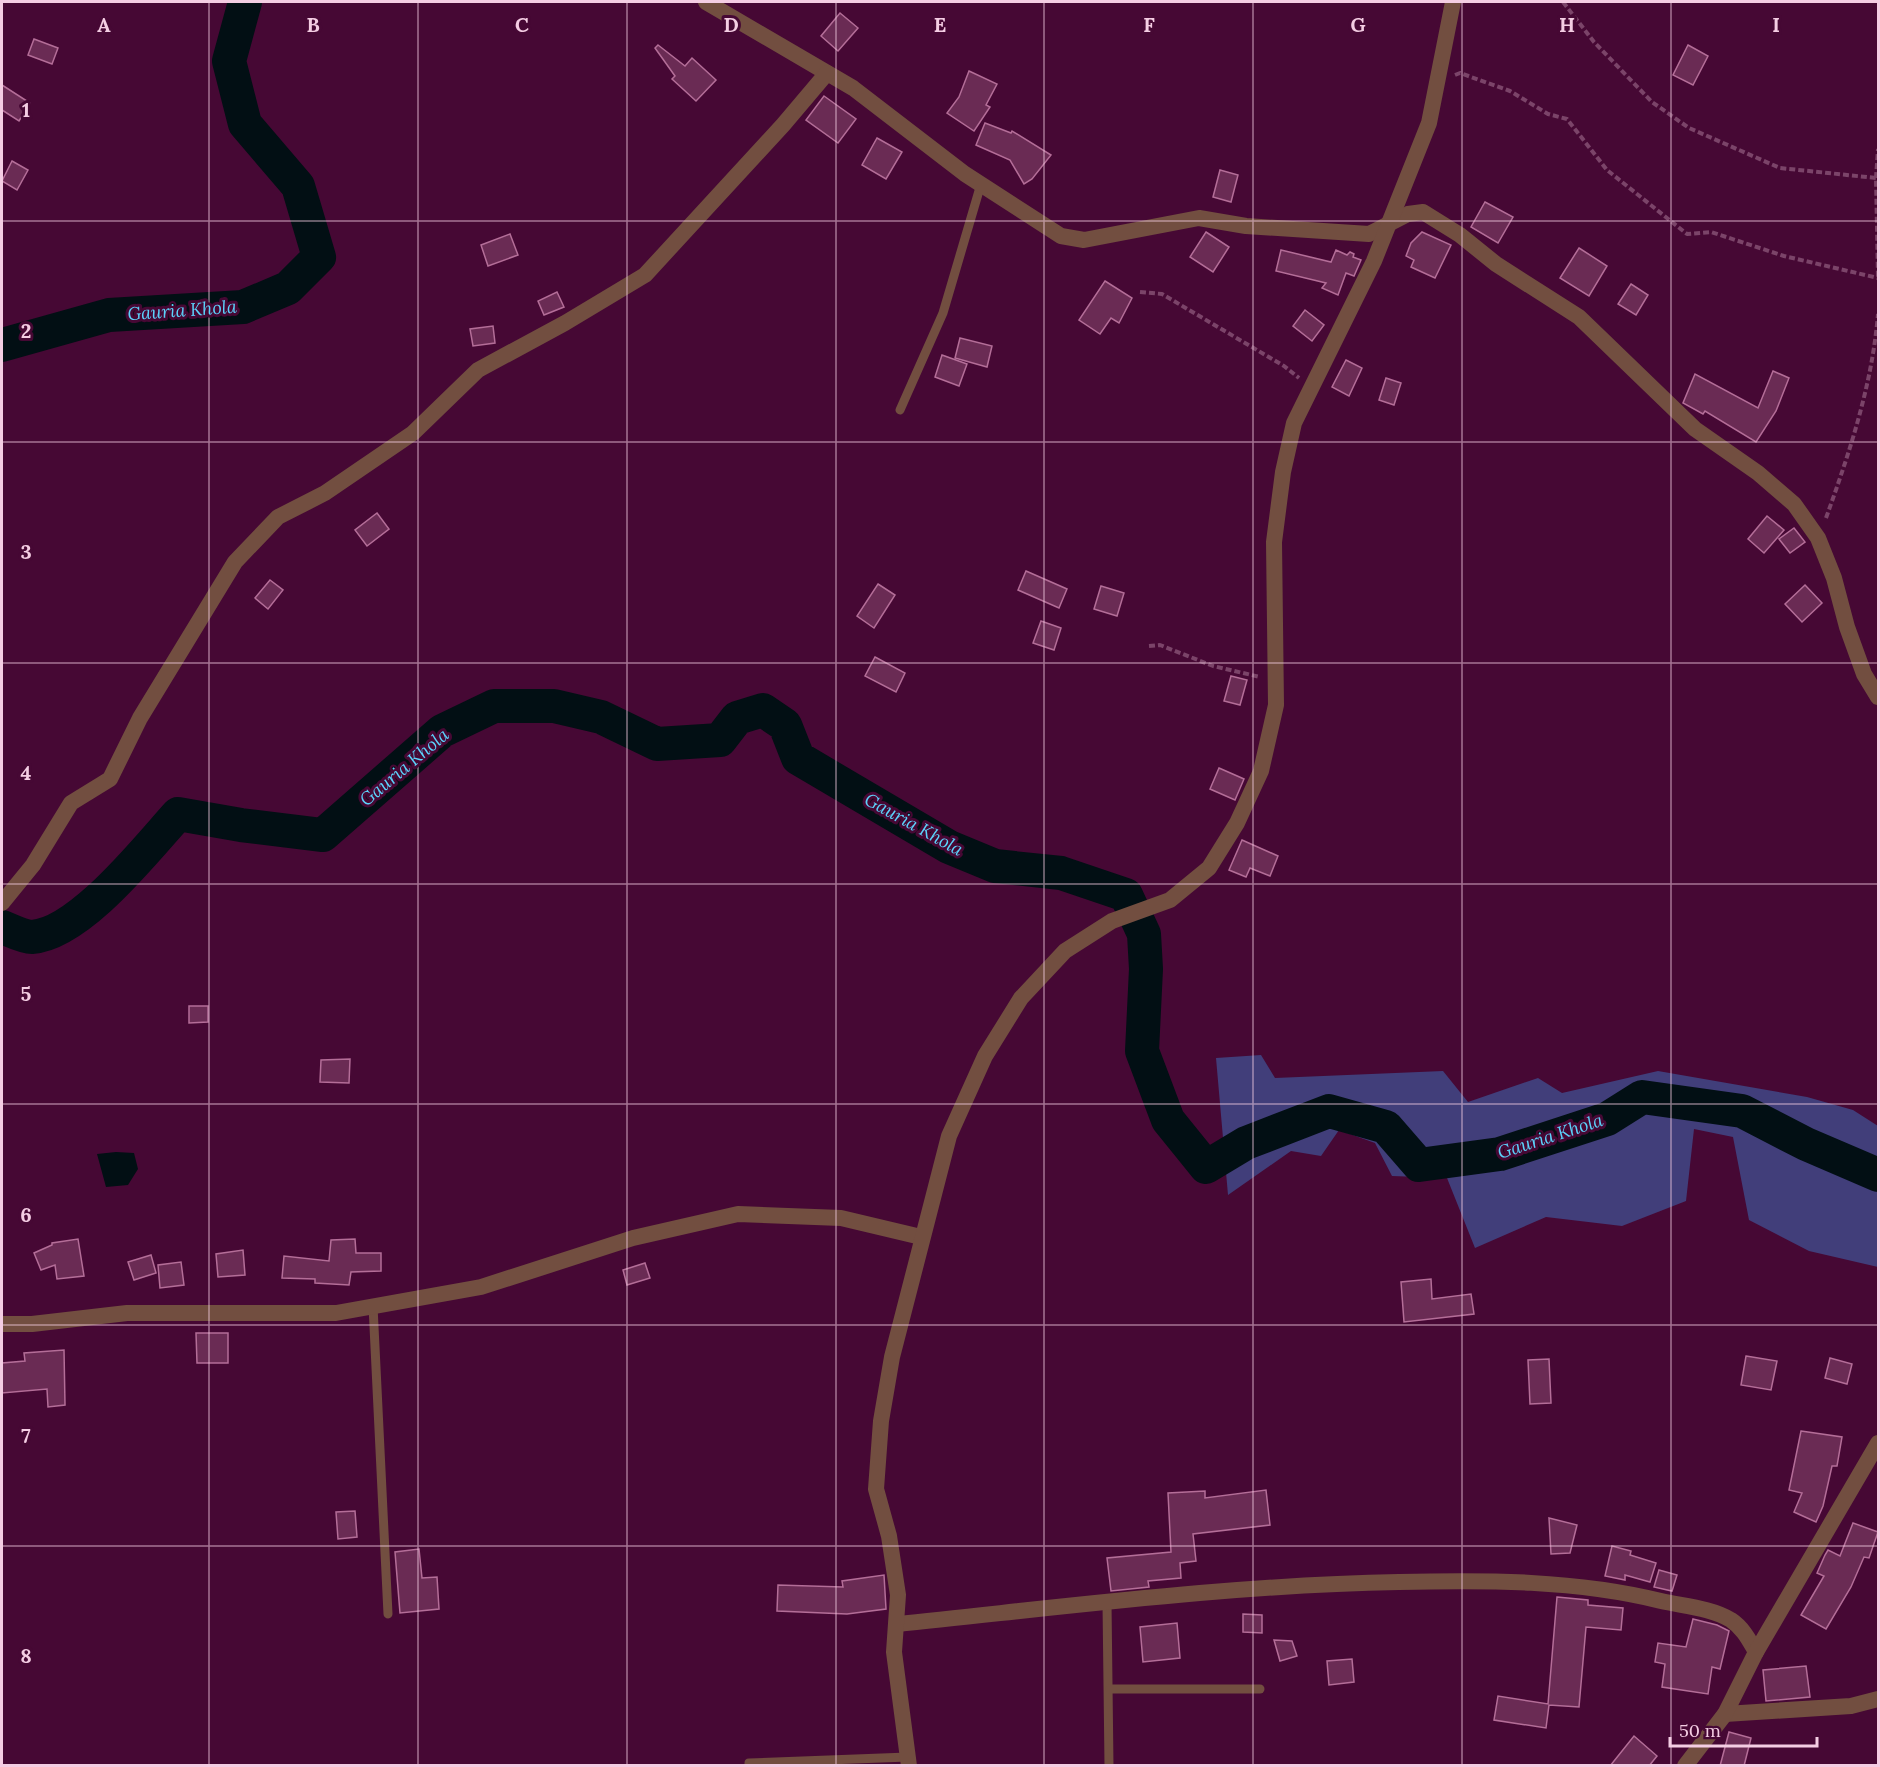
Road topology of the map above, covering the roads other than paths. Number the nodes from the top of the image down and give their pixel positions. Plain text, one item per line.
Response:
1 (706, 2) edge
2 (1453, 2) edge
3 (826, 72) junction
4 (981, 184) junction
5 (1391, 221) junction
6 (900, 410) dead end
7 (1878, 697) edge
8 (2, 903) edge
9 (921, 1237) junction
10 (373, 1306) junction
11 (2, 1324) edge
12 (1878, 1443) edge
13 (1107, 1603) junction
14 (388, 1614) dead end
15 (897, 1624) junction
16 (1756, 1652) junction
17 (1110, 1689) junction
18 (1260, 1689) dead end
19 (1878, 1699) edge
20 (1725, 1714) junction
21 (908, 1761) edge
22 (749, 1766) edge
23 (1109, 1766) edge
24 (1685, 1766) edge

1 - 3 street
2 - 5 street
3 - 4 street
3 - 8 street
4 - 5 street
4 - 6 lane
5 - 7 street
5 - 9 street
9 - 10 street
9 - 15 street
10 - 11 street
10 - 14 lane
12 - 16 street
13 - 15 street
13 - 16 street
13 - 17 lane
15 - 21 street
16 - 20 street
17 - 18 lane
17 - 23 lane
19 - 20 street
20 - 24 street
21 - 22 lane

